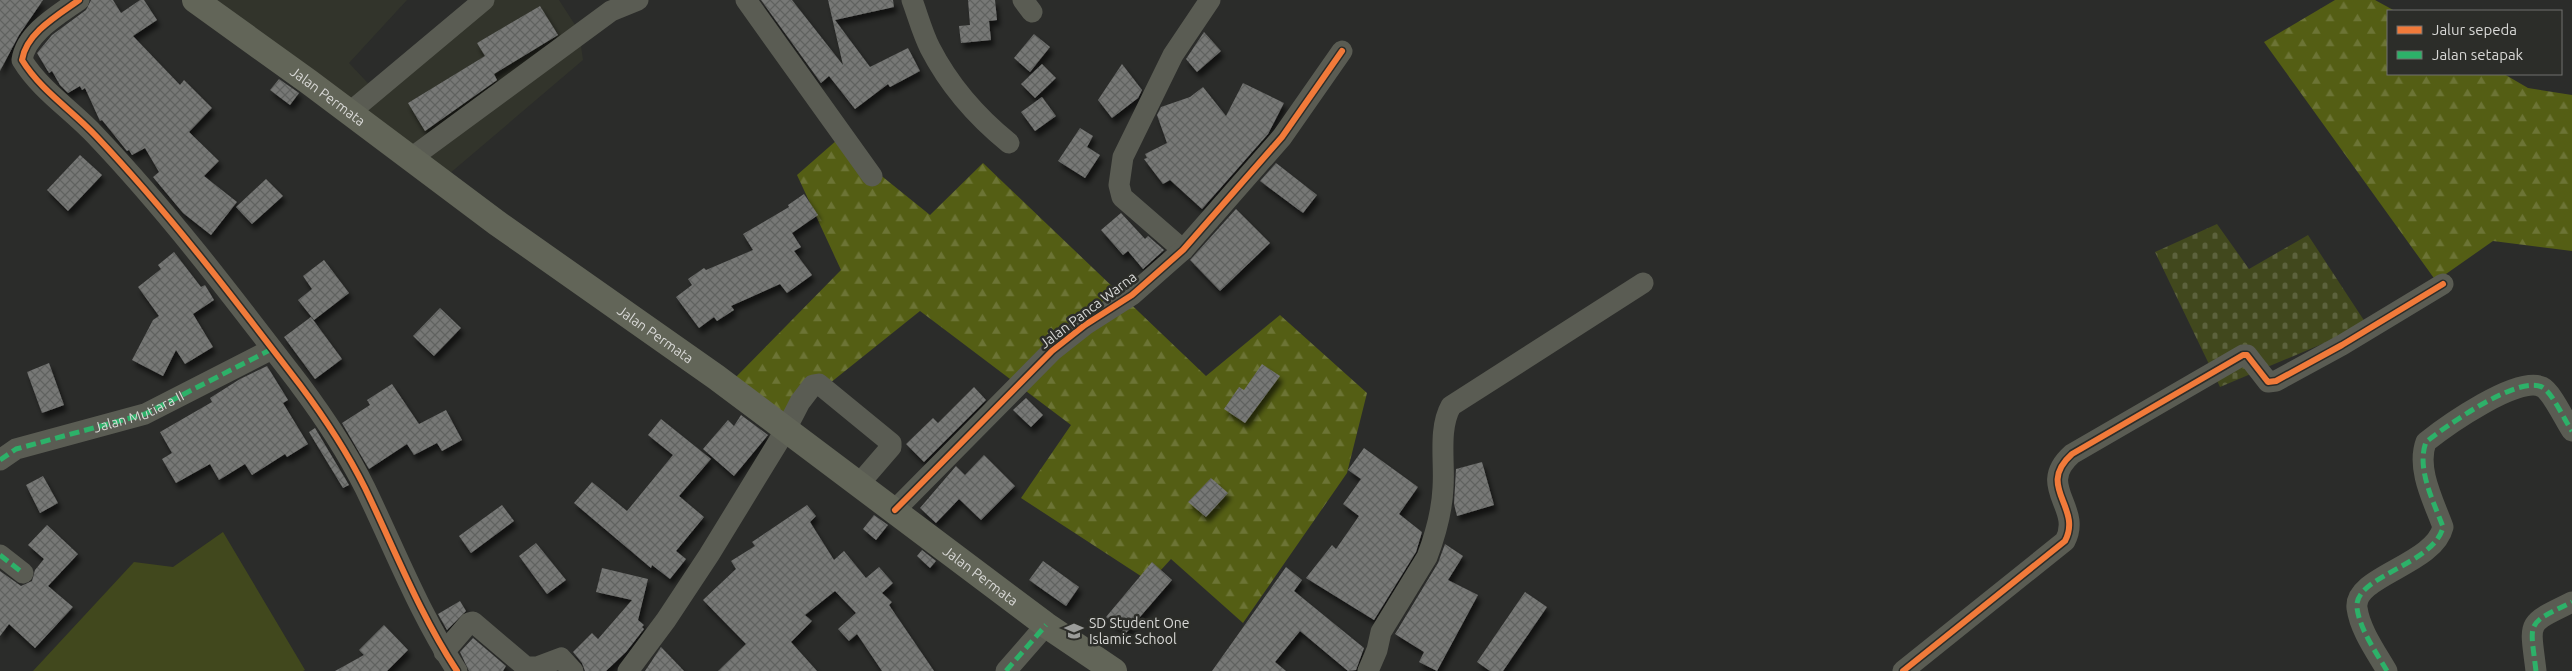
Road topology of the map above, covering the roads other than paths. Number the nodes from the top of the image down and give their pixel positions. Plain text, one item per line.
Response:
1 (79, 0) edge
2 (195, 0) edge
3 (484, 0) edge
4 (638, 0) edge
5 (746, 0) edge
6 (912, 0) edge
7 (1210, 0) edge
8 (1342, 51) dead end
9 (349, 113) junction
10 (1009, 143) dead end
11 (410, 158) junction
12 (872, 176) dead end
13 (1182, 250) junction
14 (1643, 283) dead end
15 (2444, 284) dead end
16 (272, 349) junction
17 (785, 431) junction
18 (2572, 432) edge
19 (0, 460) edge
20 (859, 484) junction
21 (895, 510) junction
22 (0, 555) edge
23 (23, 573) dead end
24 (2572, 602) edge
25 (1046, 625) junction
26 (444, 652) junction
27 (457, 671) edge
28 (573, 671) edge
29 (628, 671) edge
30 (1006, 671) edge
31 (1114, 671) edge
32 (1368, 671) edge
33 (1903, 671) edge
34 (2387, 671) edge
35 (2536, 671) edge

1 - 16 street
2 - 9 main road, Jalan Permata
3 - 9 street
4 - 11 street
5 - 12 street
6 - 10 street
7 - 13 street
8 - 13 street, Jalan Panca Warna
9 - 11 main road, Jalan Permata
11 - 17 main road, Jalan Permata
13 - 21 street, Jalan Panca Warna
14 - 32 street
15 - 33 street
16 - 19 street, Jalan Mutiara II
16 - 26 street
17 - 20 main road, Jalan Permata
17 - 20 street
17 - 29 street
18 - 34 street
20 - 21 main road, Jalan Permata
21 - 25 main road, Jalan Permata
22 - 23 street
24 - 35 street
25 - 30 street
25 - 31 main road, Jalan Permata
26 - 27 street
26 - 28 street

